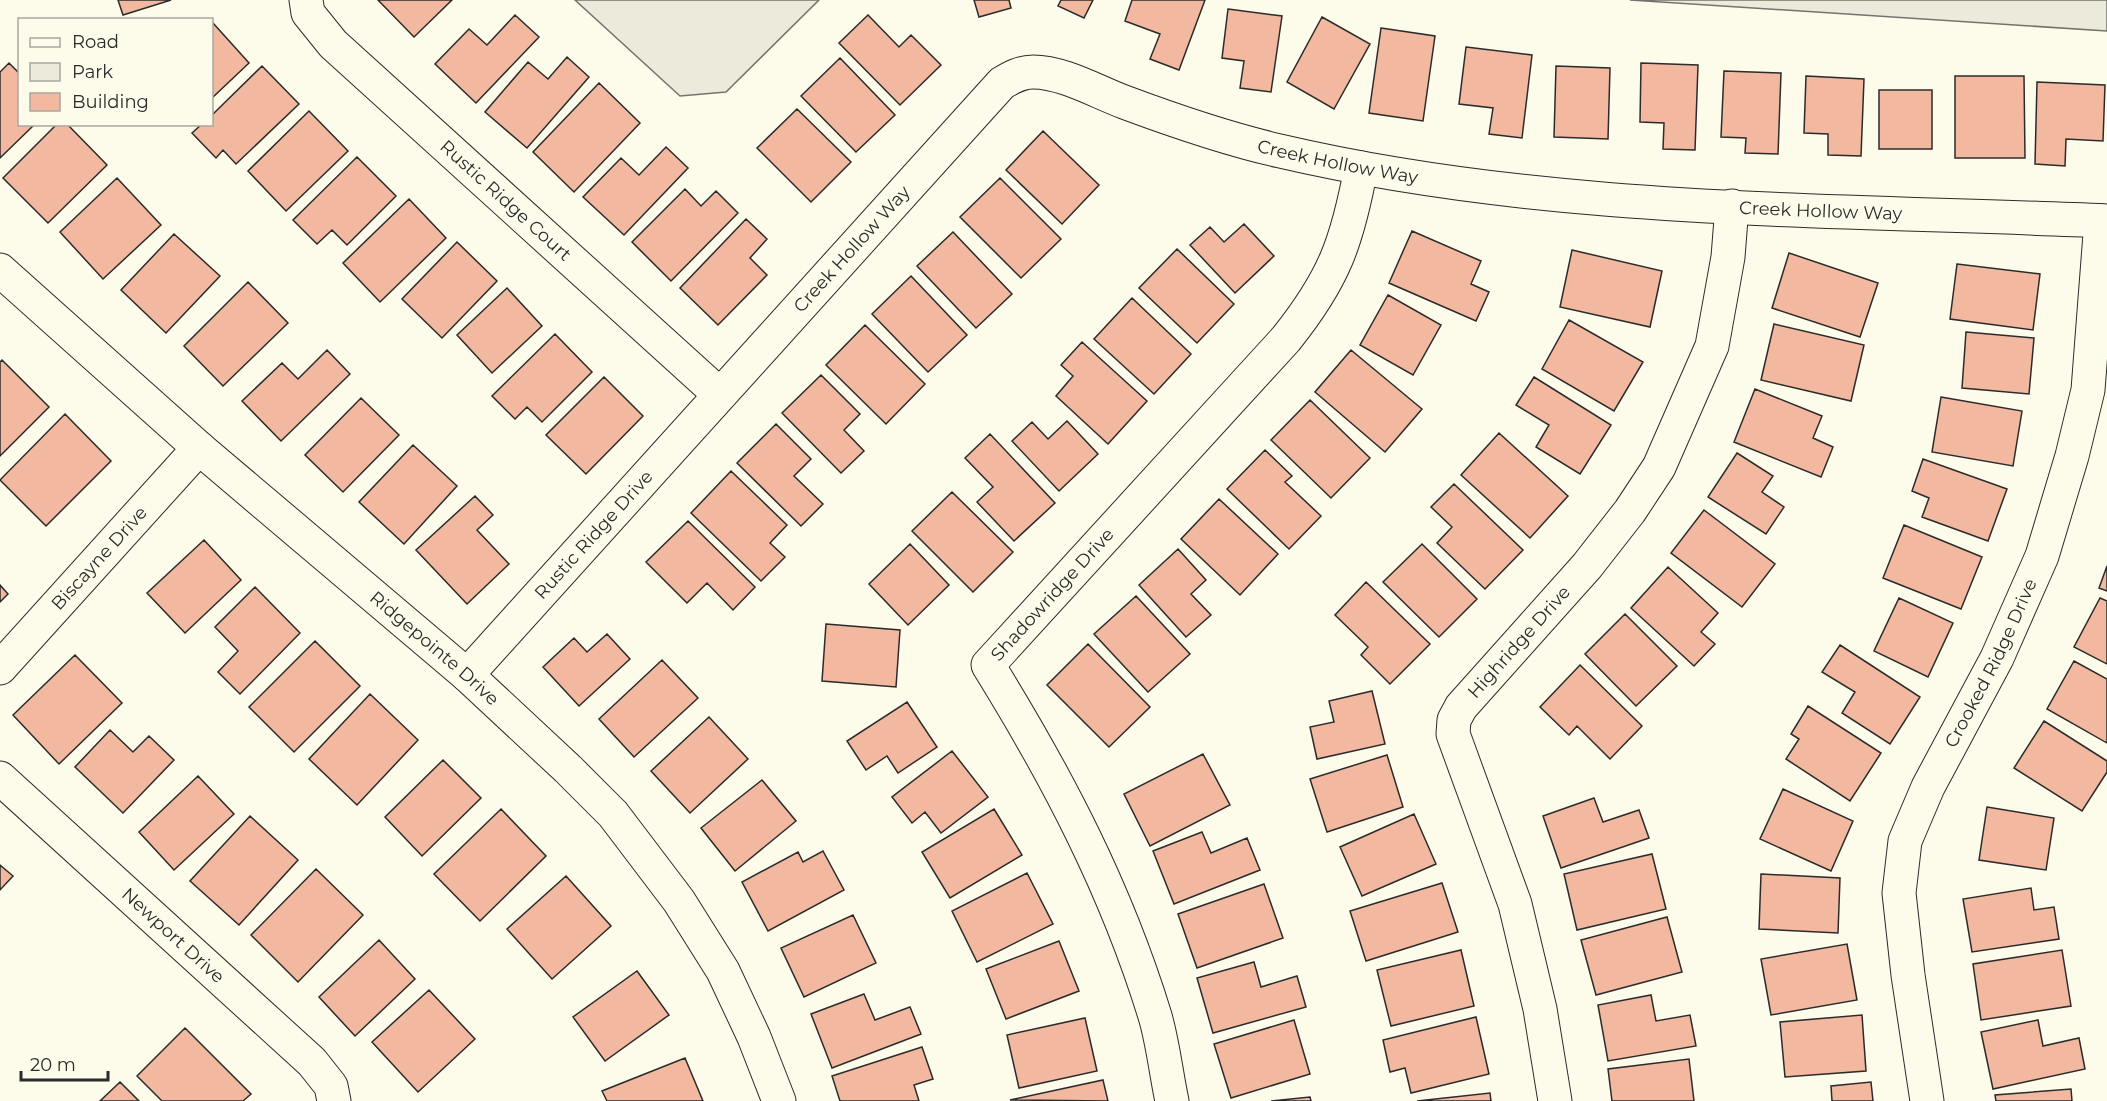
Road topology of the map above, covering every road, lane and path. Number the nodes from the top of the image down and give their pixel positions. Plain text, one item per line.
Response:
1 (306, 0) edge
2 (1361, 168) junction
3 (1732, 206) junction
4 (2104, 221) edge
5 (0, 270) edge
6 (719, 394) junction
7 (199, 448) junction
8 (0, 668) edge
9 (467, 675) junction
10 (0, 778) edge
11 (334, 1101) edge
12 (779, 1101) edge
13 (1172, 1101) edge
14 (1555, 1101) edge
15 (1927, 1101) edge

1 - 6 street, Rustic Ridge Court
2 - 3 street, Creek Hollow Way
2 - 6 street, Creek Hollow Way
2 - 13 street, Shadowridge Drive
3 - 4 street, Creek Hollow Way
3 - 14 street, Highridge Drive
4 - 15 street, Crooked Ridge Drive
5 - 7 street, Ridgepointe Drive
6 - 9 street, Rustic Ridge Drive
7 - 8 street, Biscayne Drive
7 - 9 street, Ridgepointe Drive
9 - 12 street, Ridgepointe Drive
10 - 11 street, Newport Drive

